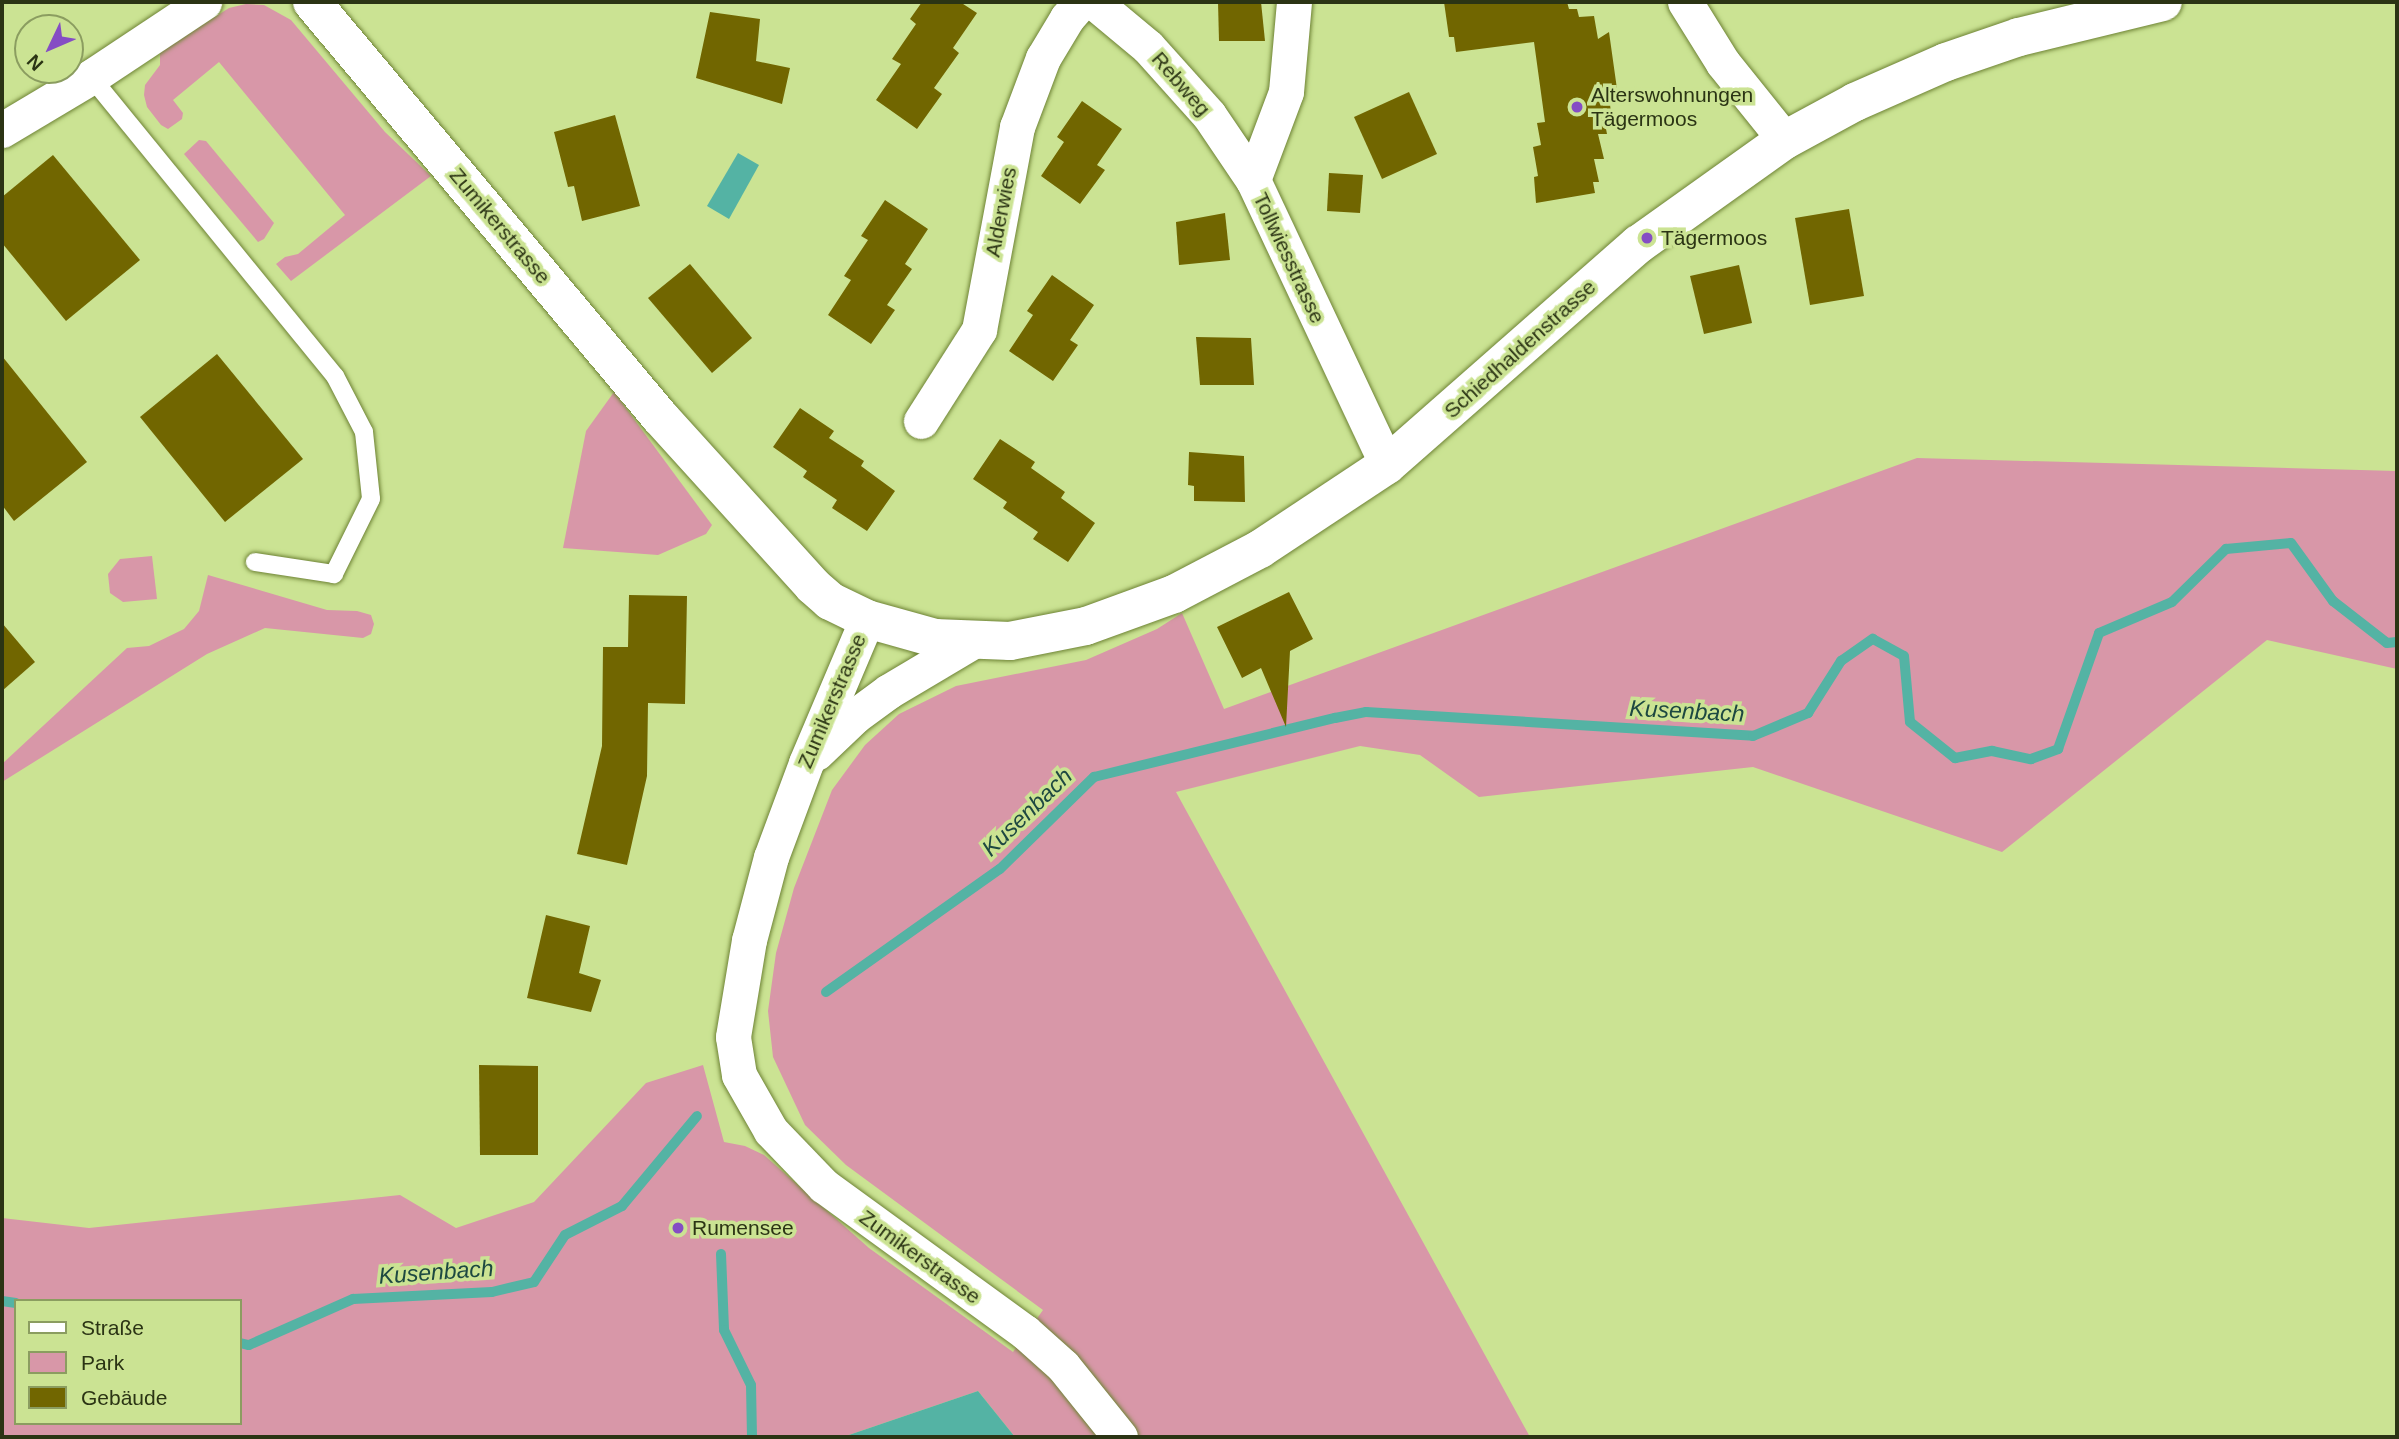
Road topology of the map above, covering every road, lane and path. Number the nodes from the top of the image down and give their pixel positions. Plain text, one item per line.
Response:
1 (204, 2) edge
2 (312, 2) edge
3 (1081, 2) edge
4 (1094, 2) edge
5 (1294, 2) edge
6 (1685, 2) edge
7 (2163, 2) edge
8 (91, 77) junction
9 (2, 130) edge
10 (1785, 140) junction
11 (1252, 180) junction
12 (921, 421) dead end
13 (1387, 465) junction
14 (255, 562) dead end
15 (867, 619) junction
16 (975, 640) junction
17 (806, 763) junction
18 (1120, 1437) edge

1 - 8 street
2 - 15 main road, Zumikerstrasse
3 - 12 street, Alderwies
4 - 11 street, Rebweg
5 - 11 street, Tollwiesstrasse
6 - 10 street
7 - 10 main road, Schiedhaldenstrasse
8 - 9 street
8 - 14 lane
10 - 13 main road, Schiedhaldenstrasse
11 - 13 street, Tollwiesstrasse
13 - 16 main road, Schiedhaldenstrasse
15 - 16 main road, Schiedhaldenstrasse
15 - 17 street, Zumikerstrasse
16 - 17 street
17 - 18 street, Zumikerstrasse

